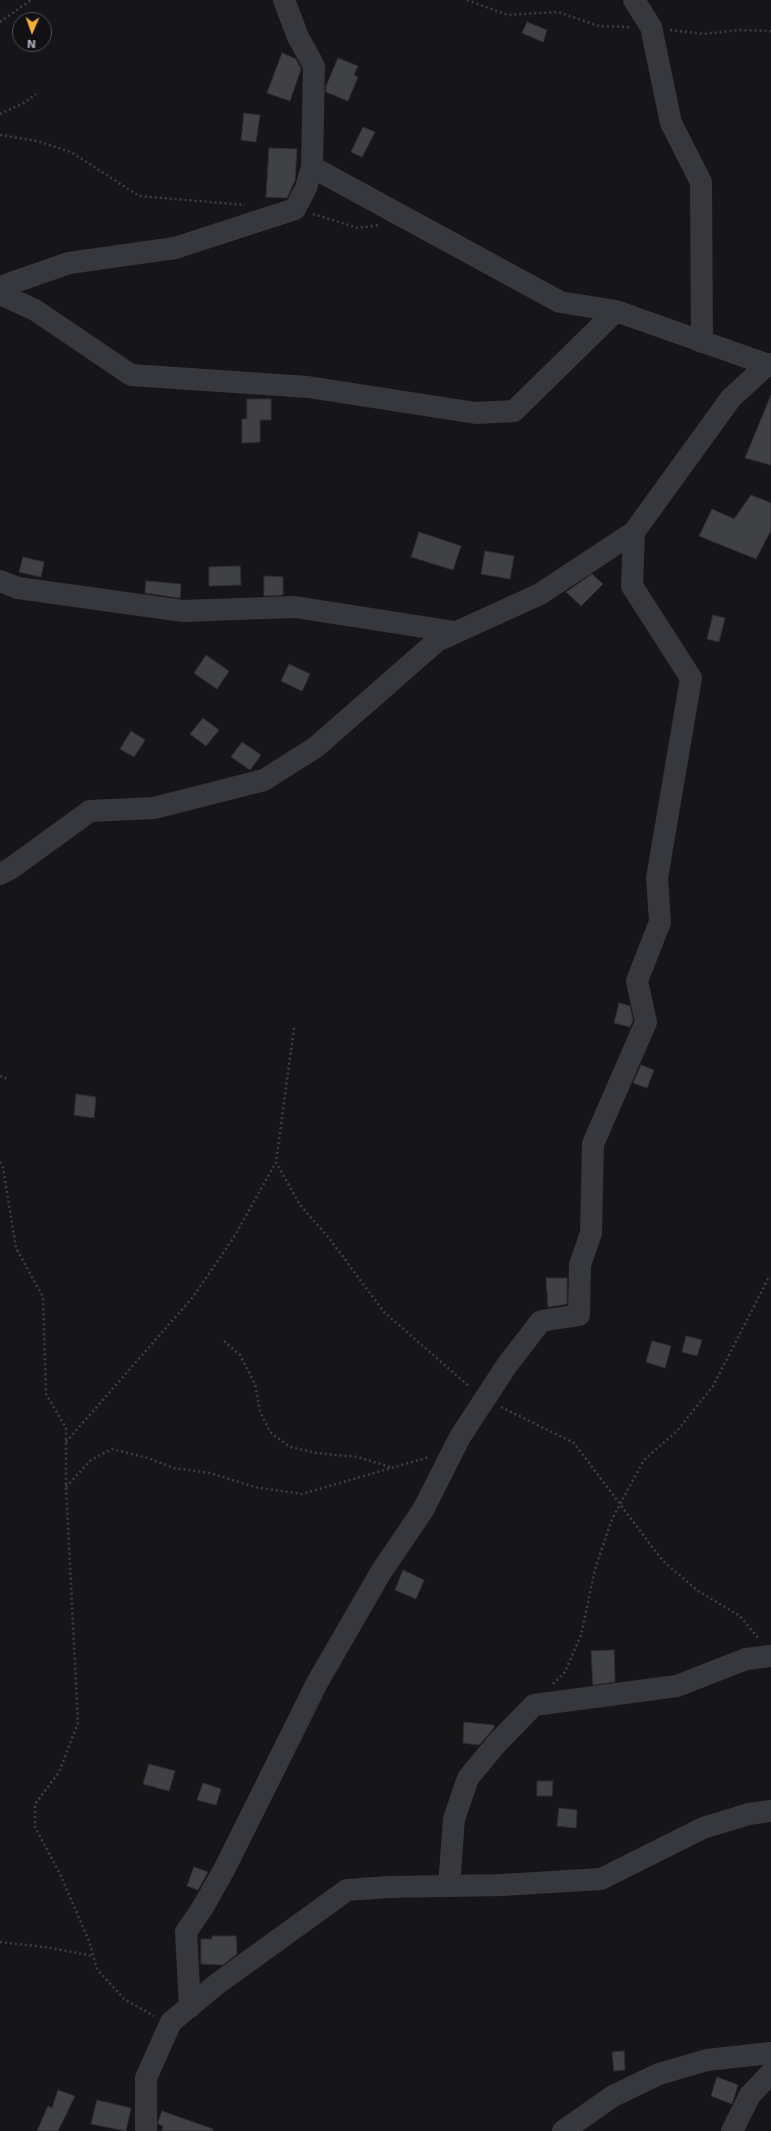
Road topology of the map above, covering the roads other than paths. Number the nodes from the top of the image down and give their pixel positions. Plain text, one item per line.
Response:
1 (284, 0) edge
2 (634, 0) edge
3 (312, 167) junction
4 (0, 287) edge
5 (0, 294) edge
6 (616, 311) junction
7 (702, 342) junction
8 (770, 365) edge
9 (634, 532) junction
10 (0, 580) edge
11 (455, 632) junction
12 (0, 874) edge
13 (766, 1648) edge
14 (771, 1811) edge
15 (449, 1886) junction
16 (190, 2007) junction
17 (771, 2053) edge
18 (771, 2073) edge
19 (146, 2131) edge
20 (563, 2131) edge
21 (732, 2131) edge

1 - 3 street
2 - 7 street
3 - 4 street
3 - 6 street
5 - 6 street
6 - 7 street
7 - 8 street
8 - 9 street
9 - 11 street
9 - 16 street
10 - 11 street
11 - 12 street
13 - 15 street
14 - 15 street
15 - 16 street
16 - 19 street
17 - 20 street
18 - 21 street

